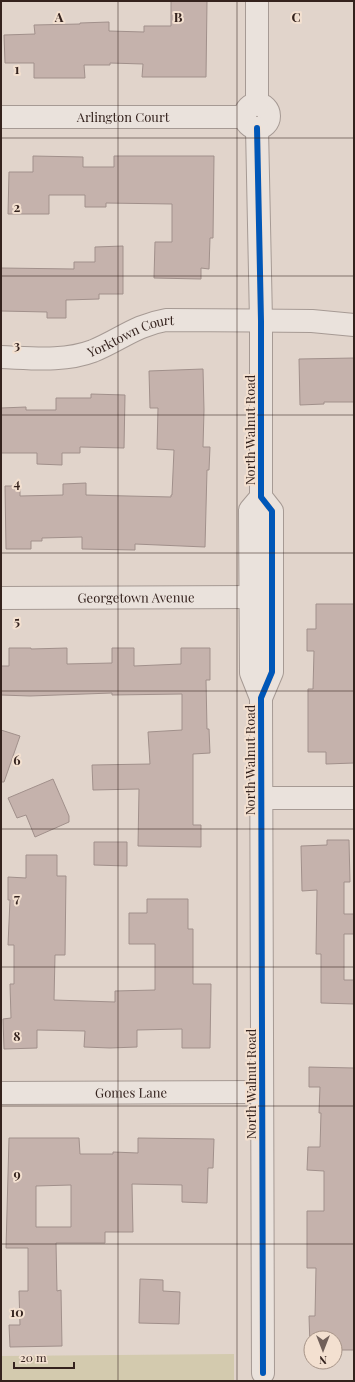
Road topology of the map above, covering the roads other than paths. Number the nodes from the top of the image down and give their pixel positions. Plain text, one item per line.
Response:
1 (257, 1) edge
2 (1, 117) edge
3 (253, 117) junction
4 (260, 320) junction
5 (354, 325) edge
6 (1, 357) edge
7 (261, 497) junction
8 (250, 597) junction
9 (272, 597) junction
10 (1, 598) edge
11 (261, 698) junction
12 (262, 798) junction
13 (354, 798) edge
14 (262, 1092) junction
15 (1, 1093) edge
16 (263, 1378) edge

1 - 3 street, North Walnut Road
2 - 3 street, Arlington Court
3 - 4 street, North Walnut Road
4 - 5 street, Yorktown Court
4 - 6 street, Yorktown Court
4 - 7 street, North Walnut Road
7 - 8 street, North Walnut Road
7 - 9 street, North Walnut Road
8 - 9 street, Georgetown Avenue
8 - 10 street, Georgetown Avenue
8 - 11 street, North Walnut Road
9 - 11 street, North Walnut Road
11 - 12 street, North Walnut Road
12 - 13 street
12 - 14 street, North Walnut Road
14 - 15 street, Gomes Lane
14 - 16 street, North Walnut Road

